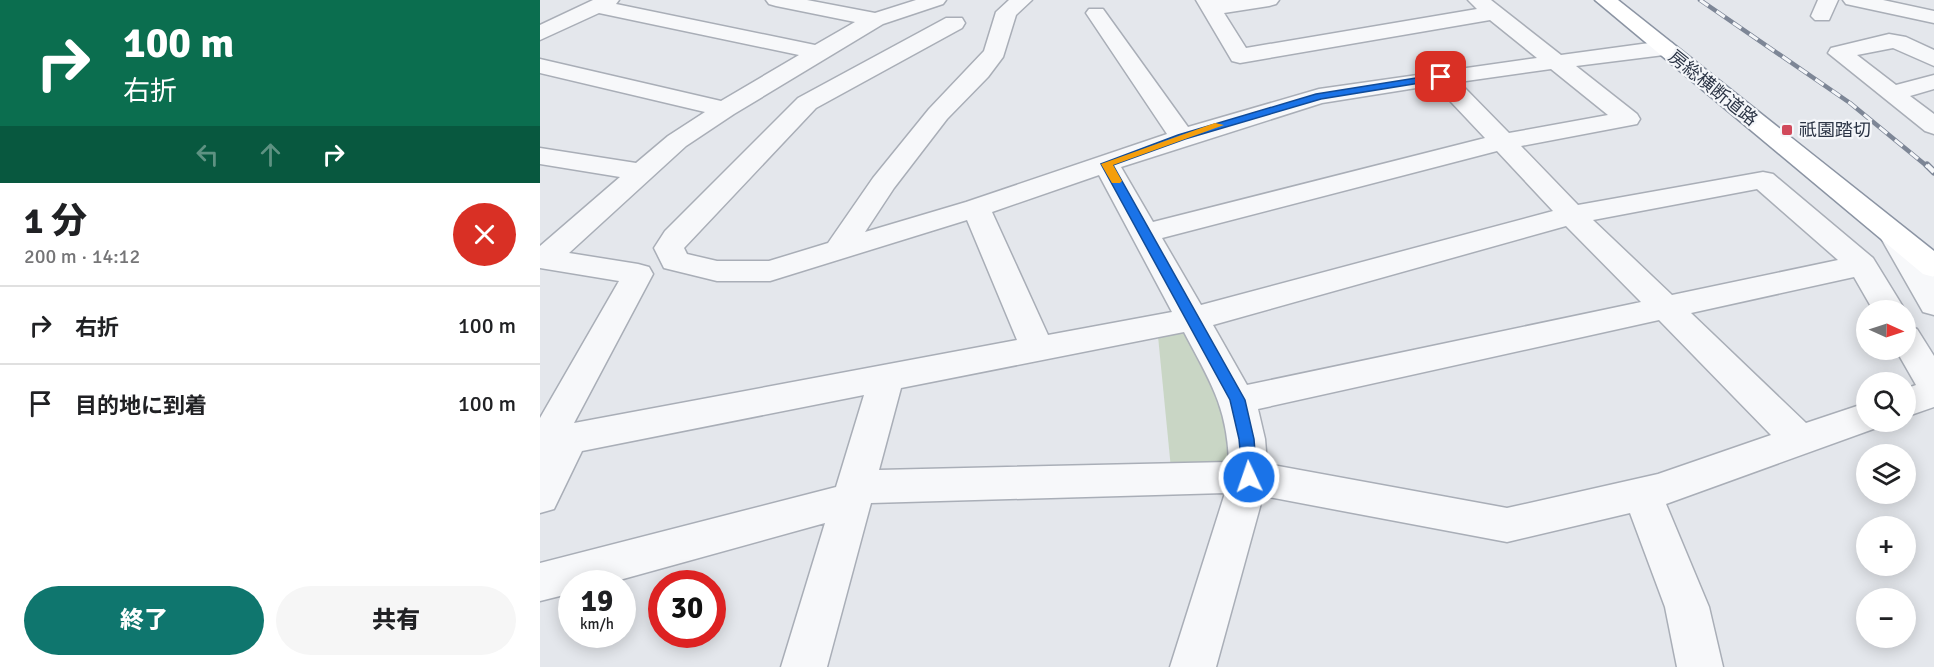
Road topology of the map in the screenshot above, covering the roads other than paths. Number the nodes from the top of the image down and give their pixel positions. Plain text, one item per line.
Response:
1 (776, 0) edge
2 (1022, 0) edge
3 (1269, 0) edge
4 (1605, 0) edge
5 (1853, 0) edge
6 (602, 3) edge
7 (927, 3) edge
8 (1208, 4) edge
9 (1486, 7) edge
10 (1096, 13) dead end
11 (1934, 17) edge
12 (876, 20) junction
13 (976, 26) junction
14 (540, 33) edge
15 (1664, 48) junction
16 (818, 52) junction
17 (1934, 59) edge
18 (1554, 62) junction
19 (540, 66) edge
20 (1441, 77) junction
21 (1934, 82) edge
22 (1892, 93) junction
23 (725, 109) junction
24 (1934, 126) edge
25 (1182, 137) junction
26 (1502, 141) junction
27 (540, 156) edge
28 (1106, 164) junction
29 (641, 172) junction
30 (976, 208) junction
31 (1572, 215) junction
32 (1145, 233) junction
33 (1893, 233) junction
34 (837, 252) junction
35 (542, 258) edge
36 (1862, 265) junction
37 (1934, 267) edge
38 (1883, 300) edge
39 (1934, 304) edge
40 (1665, 308) junction
41 (1193, 319) junction
42 (1037, 348) junction
43 (1916, 355) edge
44 (887, 377) junction
45 (1934, 385) edge
46 (1934, 393) edge
47 (1916, 399) edge
48 (1238, 400) junction
49 (1856, 421) edge
50 (1800, 441) junction
51 (551, 442) edge
52 (1249, 477) junction
53 (854, 493) junction
54 (1642, 493) junction
55 (540, 497) edge
56 (540, 582) edge
57 (804, 667) edge
58 (1193, 667) edge
59 (1700, 667) edge

1 - 12 street
2 - 13 street
3 - 8 street
4 - 15 highway, 房総横断道路
5 - 11 street
6 - 14 street
6 - 16 street
7 - 12 street
7 - 13 street
8 - 9 street
9 - 18 street
10 - 25 street
12 - 16 street
13 - 34 street
13 - 34 street
15 - 18 street
15 - 33 highway, 房総横断道路
16 - 23 street
17 - 22 street
18 - 20 street
18 - 26 street
19 - 23 street
20 - 25 street
20 - 26 street
21 - 22 street
22 - 24 street
23 - 29 street
25 - 28 street
26 - 31 street
26 - 32 street
27 - 29 street
28 - 30 street
28 - 32 street
29 - 35 street
30 - 34 street
30 - 42 street
31 - 36 street
31 - 40 street
31 - 41 street
32 - 41 street
33 - 37 highway, 房総横断道路
33 - 39 street
35 - 51 street
36 - 38 street
36 - 40 street
40 - 48 street
40 - 50 street
41 - 42 street
41 - 48 street
42 - 44 street
43 - 45 street
44 - 51 street
44 - 53 street
46 - 47 street
48 - 52 street
49 - 50 street
50 - 54 street
51 - 55 street
52 - 53 street
52 - 54 street
52 - 58 street
53 - 56 street
53 - 57 street
54 - 59 street

